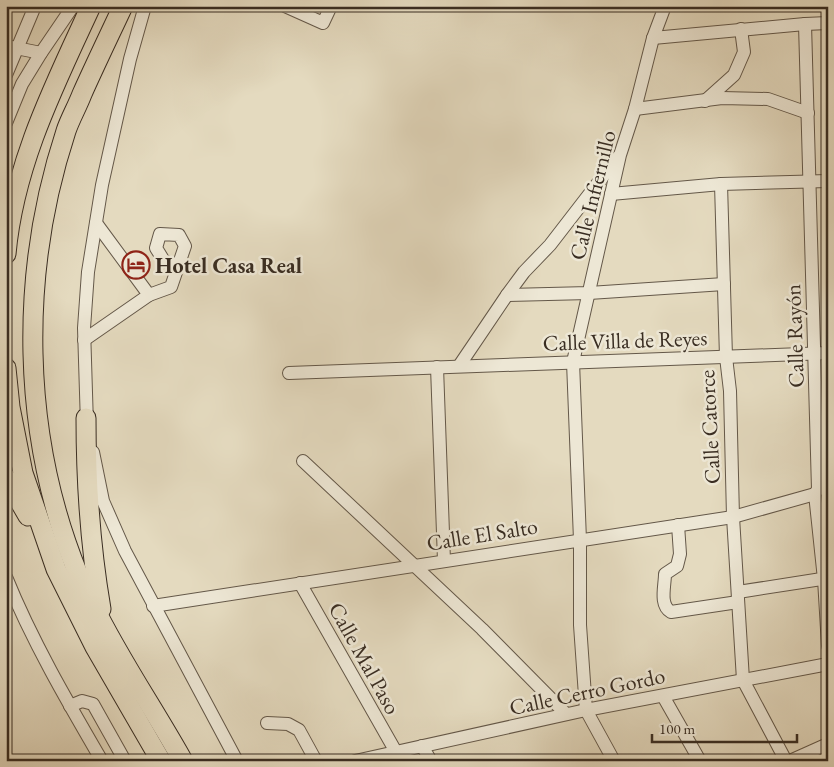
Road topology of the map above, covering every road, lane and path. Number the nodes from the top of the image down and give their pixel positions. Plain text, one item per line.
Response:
1 (35, 6) edge
2 (73, 6) edge
3 (92, 6) edge
4 (123, 6) edge
5 (145, 6) edge
6 (285, 6) edge
7 (331, 6) edge
8 (665, 6) edge
9 (828, 23) edge
10 (805, 24) junction
11 (741, 29) junction
12 (653, 38) junction
13 (12, 46) edge
14 (41, 53) junction
15 (6, 75) edge
16 (705, 101) junction
17 (635, 109) junction
18 (808, 113) junction
19 (6, 123) edge
20 (620, 155) junction
21 (828, 181) edge
22 (810, 182) junction
23 (721, 184) junction
24 (611, 194) junction
25 (96, 223) junction
26 (6, 254) edge
27 (178, 266) dead end
28 (724, 284) junction
29 (589, 293) junction
30 (149, 295) junction
31 (507, 295) junction
32 (84, 340) junction
33 (815, 353) junction
34 (828, 353) edge
35 (726, 357) junction
36 (573, 362) junction
37 (460, 366) junction
38 (436, 367) junction
39 (6, 368) edge
40 (288, 373) dead end
41 (86, 418) junction
42 (303, 461) dead end
43 (828, 465) edge
44 (818, 475) junction
45 (6, 478) edge
46 (821, 490) edge
47 (733, 517) junction
48 (678, 525) junction
49 (580, 540) junction
50 (444, 561) junction
51 (414, 565) junction
52 (56, 569) junction
53 (6, 576) edge
54 (826, 578) edge
55 (300, 583) junction
56 (738, 597) junction
57 (154, 606) junction
58 (105, 630) junction
59 (828, 646) edge
60 (828, 664) edge
61 (743, 680) junction
62 (662, 696) junction
63 (70, 706) junction
64 (586, 710) junction
65 (566, 714) junction
66 (267, 723) dead end
67 (828, 744) edge
68 (422, 746) junction
69 (396, 752) junction
70 (102, 761) edge
71 (125, 761) edge
72 (161, 761) edge
73 (183, 761) edge
74 (237, 761) edge
75 (316, 761) edge
76 (355, 761) edge
77 (430, 761) edge
78 (614, 761) edge
79 (700, 761) edge
80 (786, 761) edge
81 (790, 761) edge

1 - 13 street
2 - 14 street
3 - 26 highway
4 - 58 highway
5 - 25 street
6 - 7 street
8 - 12 street, Calle Infiernillo
9 - 10 street
10 - 11 street
10 - 18 street, Calle Rayón
11 - 12 street
11 - 16 street
12 - 17 street, Calle Infiernillo
13 - 14 street
13 - 15 street
14 - 19 street
16 - 17 street
16 - 18 street
17 - 20 street, Calle Infiernillo
18 - 22 street, Calle Rayón
20 - 24 street, Calle Infiernillo
20 - 31 street
21 - 22 street
22 - 23 street
22 - 33 street, Calle Rayón
23 - 24 street
23 - 28 street, Calle Catorce
24 - 29 street, Calle Infiernillo
25 - 30 street
25 - 32 street
27 - 30 street
28 - 29 street
28 - 35 street, Calle Catorce
29 - 31 street
29 - 36 street, Calle Infiernillo
30 - 32 street
31 - 37 street
32 - 41 street
33 - 34 street, Calle Villa de Reyes
33 - 35 street, Calle Villa de Reyes
33 - 44 street, Calle Rayón
35 - 36 street, Calle Villa de Reyes
35 - 47 street, Calle Catorce
36 - 37 street, Calle Villa de Reyes
36 - 49 street, Calle Infiernillo
37 - 38 street, Calle Villa de Reyes
38 - 40 street, Calle Villa de Reyes
38 - 50 street
39 - 52 highway
41 - 57 street
41 - 58 highway
42 - 51 street
43 - 44 street
44 - 46 street, Calle Rayón
45 - 52 highway
46 - 47 street, Calle El Salto
46 - 54 street, Calle Rayón
47 - 48 street, Calle El Salto
47 - 56 street, Calle Catorce
48 - 49 street, Calle El Salto
48 - 56 street
49 - 50 street, Calle El Salto
49 - 64 street, Calle Infiernillo
50 - 51 street, Calle El Salto
51 - 55 street, Calle El Salto
51 - 65 street
52 - 72 highway
53 - 63 street
54 - 56 street
54 - 59 street, Calle Rayón
55 - 57 street, Calle El Salto
55 - 69 street, Calle Mal Paso
56 - 61 street, Calle Catorce
57 - 74 street
58 - 73 highway
60 - 61 street, Calle Cerro Gordo
61 - 62 street, Calle Cerro Gordo
61 - 80 street
62 - 64 street, Calle Cerro Gordo
62 - 79 street
63 - 70 street
63 - 71 street
64 - 65 street, Calle Cerro Gordo
64 - 78 street
65 - 68 street, Calle Cerro Gordo
66 - 75 street
67 - 81 street
68 - 69 street, Calle Cerro Gordo
68 - 77 street
69 - 76 street, Calle Cerro Gordo

